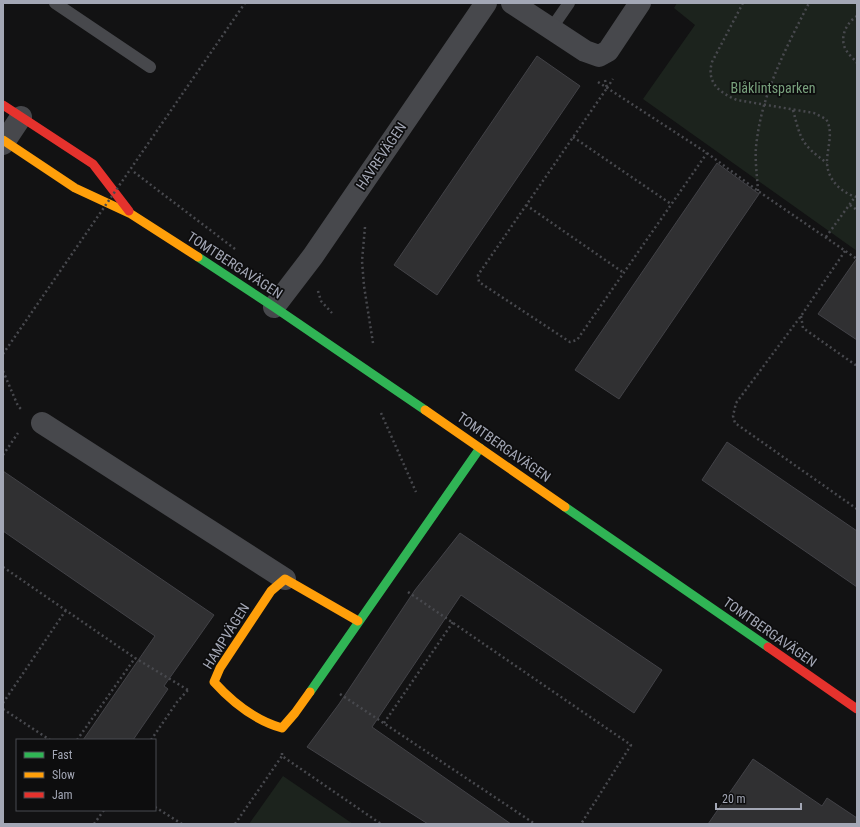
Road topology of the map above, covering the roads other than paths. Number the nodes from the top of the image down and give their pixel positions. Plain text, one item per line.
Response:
1 (55, 3) edge
2 (486, 3) edge
3 (512, 3) edge
4 (569, 3) edge
5 (640, 3) edge
6 (551, 29) junction
7 (150, 66) dead end
8 (3, 105) edge
9 (21, 117) junction
10 (4, 142) edge
11 (131, 214) junction
12 (274, 307) junction
13 (34, 418) road end
14 (480, 448) junction
15 (285, 579) junction
16 (358, 620) junction
17 (857, 709) edge

1 - 7 lane
2 - 12 street, HAVREVÄGEN
3 - 6 street
4 - 6 lane
5 - 6 street
8 - 9 street, TOMTBERGAVÄGEN
9 - 10 street
9 - 11 street, TOMTBERGAVÄGEN
10 - 11 street, TOMTBERGAVÄGEN
11 - 12 street, TOMTBERGAVÄGEN
12 - 14 street, TOMTBERGAVÄGEN
13 - 15 street
14 - 16 street
14 - 17 street, TOMTBERGAVÄGEN
15 - 16 street
15 - 16 street, HAMPVÄGEN

